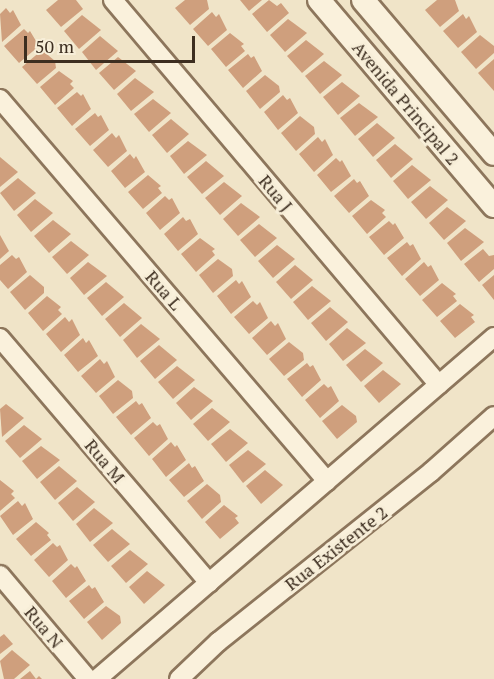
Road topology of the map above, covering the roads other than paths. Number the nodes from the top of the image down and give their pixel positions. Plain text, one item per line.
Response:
1 (113, 0) edge
2 (319, 0) edge
3 (363, 0) edge
4 (0, 99) edge
5 (494, 154) edge
6 (494, 206) edge
7 (494, 337) edge
8 (0, 338) edge
9 (439, 385) junction
10 (494, 416) edge
11 (327, 481) junction
12 (0, 575) edge
13 (209, 583) junction
14 (88, 679) edge
15 (97, 679) edge
16 (178, 679) edge

1 - 9 street, Rua J
2 - 6 street, Avenida Principal 2
3 - 5 street, Avenida Principal 2
4 - 11 street, Rua L
7 - 9 street
8 - 13 street, Rua M
9 - 11 street
10 - 16 street, Rua Existente 2
11 - 13 street
12 - 14 street, Rua N
13 - 15 street

